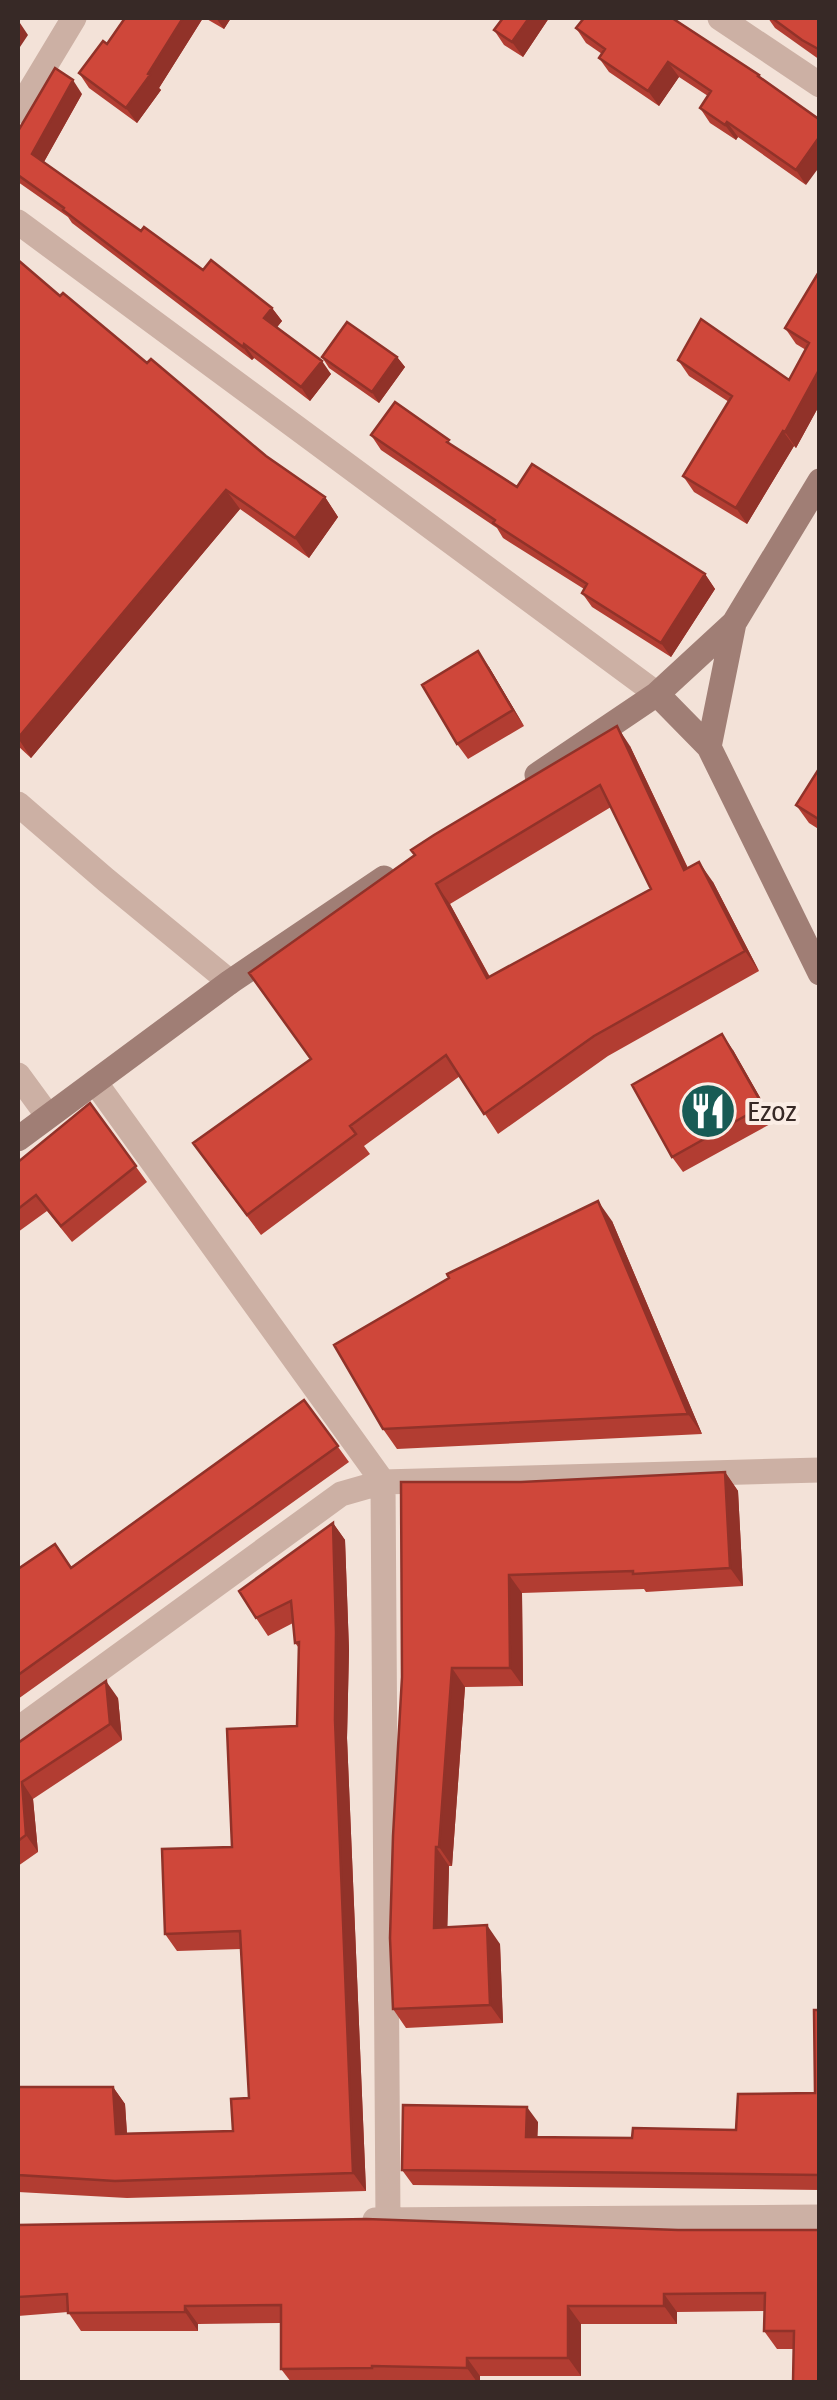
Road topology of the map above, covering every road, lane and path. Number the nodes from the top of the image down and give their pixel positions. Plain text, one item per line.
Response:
1 (74, 18) edge
2 (720, 18) edge
3 (820, 85) edge
4 (18, 111) edge
5 (18, 222) edge
6 (820, 481) edge
7 (734, 623) junction
8 (658, 694) junction
9 (709, 747) junction
10 (525, 784) edge
11 (18, 804) edge
12 (410, 861) edge
13 (820, 974) edge
14 (230, 982) junction
15 (18, 1076) edge
16 (96, 1082) junction
17 (48, 1116) junction
18 (18, 1139) edge
19 (820, 1470) edge
20 (383, 1482) junction
21 (18, 1728) edge
22 (820, 2217) edge
23 (388, 2220) junction
24 (349, 2221) edge

1 - 4 street
2 - 3 street
5 - 8 street
6 - 7 main road
7 - 8 main road
7 - 9 main road
8 - 9 main road
8 - 10 main road
9 - 13 main road
11 - 14 street
12 - 14 main road
14 - 16 main road
15 - 17 street
16 - 17 main road
16 - 20 street
17 - 18 main road
19 - 20 street
20 - 21 street
20 - 23 street
22 - 23 street
23 - 24 street

